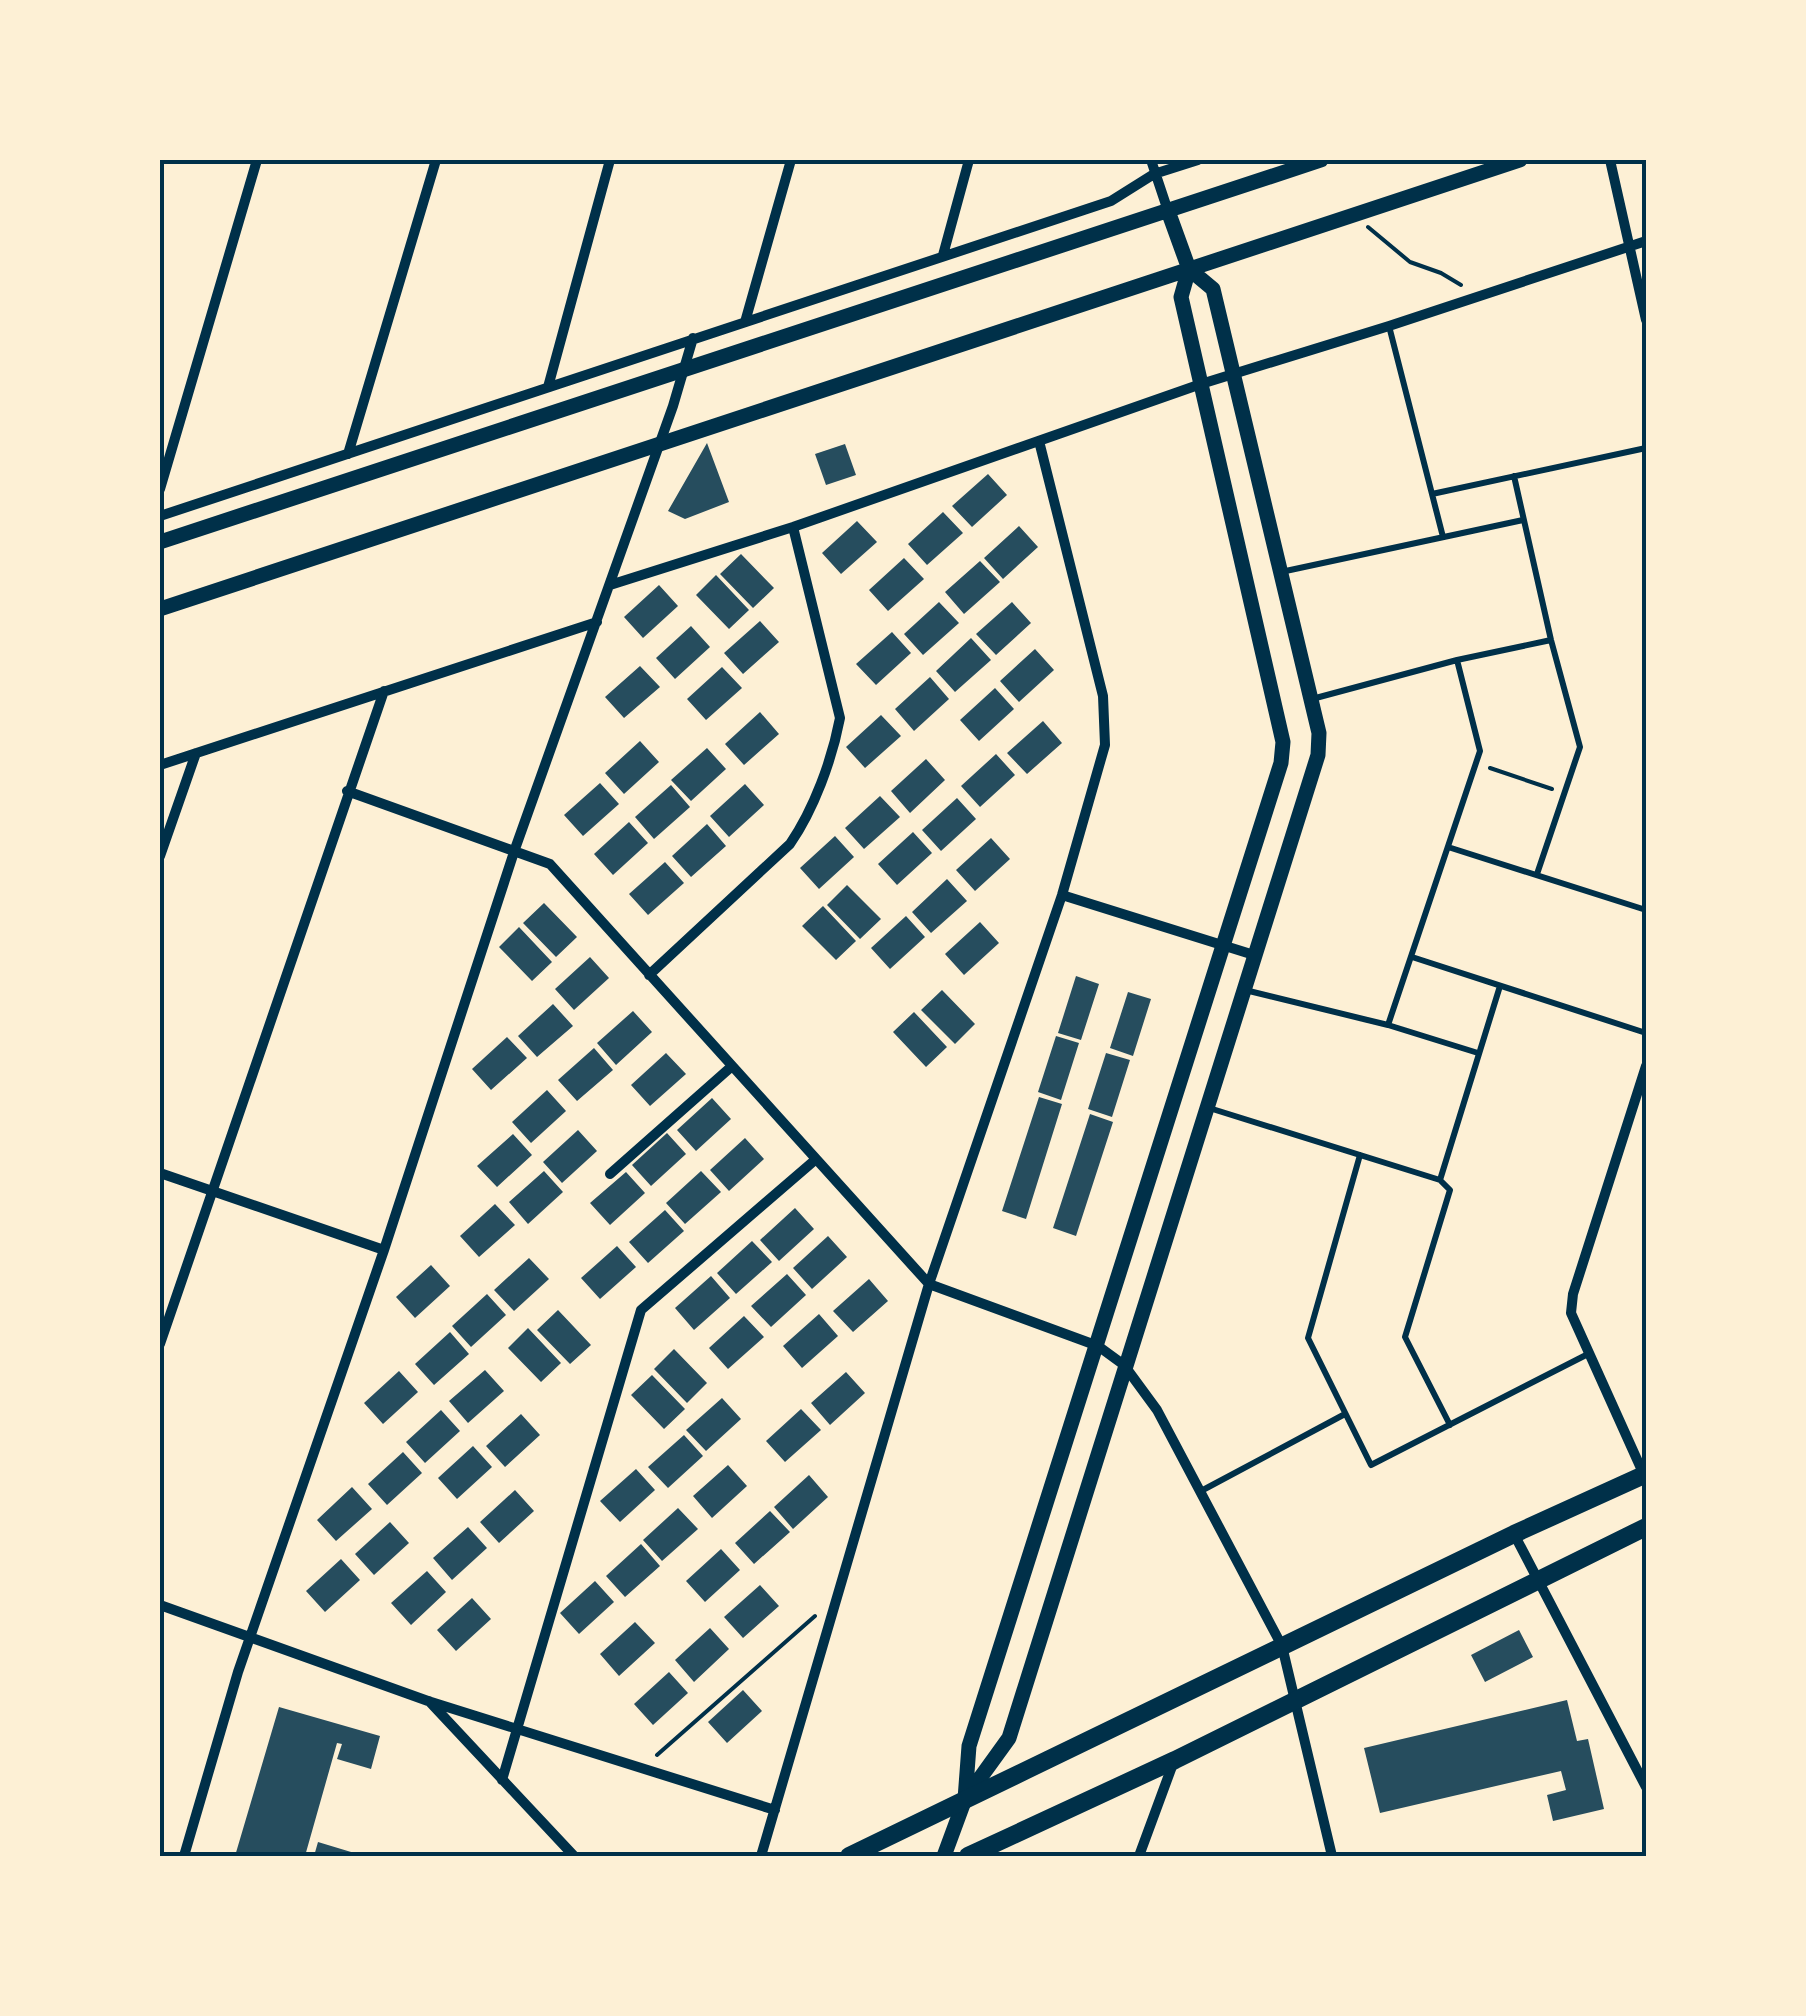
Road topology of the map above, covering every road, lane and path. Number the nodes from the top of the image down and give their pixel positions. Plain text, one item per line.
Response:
1 (257, 160) edge
2 (436, 160) edge
3 (610, 160) edge
4 (791, 160) edge
5 (969, 160) edge
6 (1151, 160) edge
7 (1198, 160) edge
8 (1321, 160) edge
9 (1520, 160) edge
10 (1610, 160) edge
11 (1154, 174) junction
12 (1168, 210) junction
13 (1353, 215) junction
14 (1646, 241) edge
15 (1628, 244) junction
16 (943, 255) junction
17 (1189, 269) junction
18 (1478, 296) junction
19 (1646, 320) edge
20 (744, 322) junction
21 (1389, 326) junction
22 (693, 338) junction
23 (684, 371) junction
24 (1235, 374) junction
25 (1201, 384) junction
26 (548, 388) junction
27 (1040, 441) junction
28 (660, 445) junction
29 (1646, 448) edge
30 (348, 454) junction
31 (1514, 476) junction
32 (160, 489) edge
33 (1432, 494) junction
34 (160, 516) edge
35 (1524, 520) junction
36 (792, 527) junction
37 (1443, 537) junction
38 (160, 542) edge
39 (1280, 572) junction
40 (610, 586) junction
41 (160, 608) edge
42 (596, 622) junction
43 (1551, 640) junction
44 (1457, 660) junction
45 (384, 691) junction
46 (1311, 699) junction
47 (196, 752) junction
48 (160, 764) edge
49 (1476, 764) junction
50 (347, 791) junction
51 (1566, 794) junction
52 (1448, 847) junction
53 (515, 849) junction
54 (160, 856) edge
55 (1537, 874) junction
56 (1062, 895) junction
57 (1646, 910) edge
58 (1222, 945) junction
59 (1254, 955) junction
60 (1412, 957) junction
61 (649, 974) junction
62 (1500, 986) junction
63 (1244, 990) junction
64 (1388, 1024) junction
65 (1646, 1033) edge
66 (1478, 1054) junction
67 (1646, 1066) edge
68 (730, 1068) junction
69 (1205, 1107) junction
70 (1360, 1155) junction
71 (815, 1160) junction
72 (160, 1173) edge
73 (610, 1174) dead end
74 (1440, 1180) junction
75 (211, 1190) junction
76 (384, 1250) junction
77 (930, 1284) junction
78 (160, 1344) edge
79 (1098, 1346) junction
80 (1590, 1354) junction
81 (1124, 1364) junction
82 (1346, 1414) junction
83 (1450, 1425) junction
84 (1645, 1474) edge
85 (1201, 1491) junction
86 (1646, 1527) edge
87 (1514, 1534) junction
88 (1538, 1582) junction
89 (838, 1594) junction
90 (160, 1606) edge
91 (250, 1638) junction
92 (1282, 1646) junction
93 (428, 1701) junction
94 (1296, 1701) junction
95 (518, 1729) junction
96 (1174, 1760) junction
97 (642, 1768) junction
98 (502, 1780) junction
99 (1646, 1787) edge
100 (966, 1800) junction
101 (775, 1810) junction
102 (184, 1856) edge
103 (574, 1856) edge
104 (761, 1856) edge
105 (849, 1856) edge
106 (944, 1856) edge
107 (968, 1856) edge
108 (1140, 1856) edge
109 (1332, 1856) edge

1 - 32 street
2 - 30 street
3 - 26 street
4 - 20 street
5 - 16 street
6 - 11 street
7 - 11 street
8 - 12 street
9 - 13 street
10 - 15 street
11 - 12 street
11 - 16 street
12 - 17 street
12 - 23 street
13 - 17 street
13 - 18 path
14 - 15 street
15 - 18 street
15 - 19 street
16 - 20 street
17 - 24 street
17 - 25 street
17 - 28 street
18 - 21 street
20 - 22 street
21 - 24 street
21 - 33 lane
22 - 23 street
22 - 26 street
23 - 28 street
23 - 38 street
24 - 25 street
24 - 39 street
25 - 27 street
25 - 58 street
26 - 30 street
27 - 36 street
27 - 56 street
28 - 40 street
28 - 41 street
29 - 31 lane
30 - 34 street
31 - 33 lane
31 - 35 lane
33 - 37 lane
35 - 37 lane
35 - 43 lane
36 - 40 street
36 - 61 street
37 - 39 lane
39 - 46 street
40 - 42 street
42 - 45 street
42 - 53 street
43 - 44 lane
43 - 51 lane
44 - 46 lane
44 - 49 lane
45 - 47 street
45 - 50 street
46 - 59 street
47 - 48 street
47 - 54 street
49 - 51 path
49 - 52 lane
50 - 53 street
50 - 75 street
51 - 55 lane
52 - 55 lane
52 - 60 lane
53 - 61 street
53 - 76 street
55 - 57 lane
56 - 58 street
56 - 77 street
58 - 59 street
58 - 79 street
59 - 63 street
60 - 62 lane
60 - 64 lane
61 - 68 street
62 - 65 lane
62 - 66 lane
63 - 64 lane
63 - 69 street
64 - 66 lane
66 - 74 lane
67 - 80 street
68 - 71 street
68 - 73 street
69 - 70 lane
69 - 81 street
70 - 74 lane
70 - 82 lane
71 - 77 street
71 - 95 street
72 - 75 street
74 - 83 lane
75 - 76 street
75 - 78 street
76 - 91 street
77 - 79 street
77 - 89 street
79 - 81 street
79 - 100 street
80 - 83 lane
80 - 84 street
81 - 85 street
81 - 100 street
82 - 83 lane
82 - 85 lane
84 - 87 main road
85 - 92 street
86 - 88 main road
87 - 88 street
87 - 92 main road
88 - 94 main road
88 - 99 street
89 - 97 path
89 - 101 street
90 - 91 street
91 - 93 street
91 - 102 street
92 - 94 street
92 - 100 main road
93 - 95 street
93 - 98 street
94 - 96 main road
94 - 109 street
95 - 97 street
95 - 98 street
96 - 107 main road
96 - 108 street
97 - 101 street
98 - 103 street
100 - 105 main road
100 - 106 street
101 - 104 street

